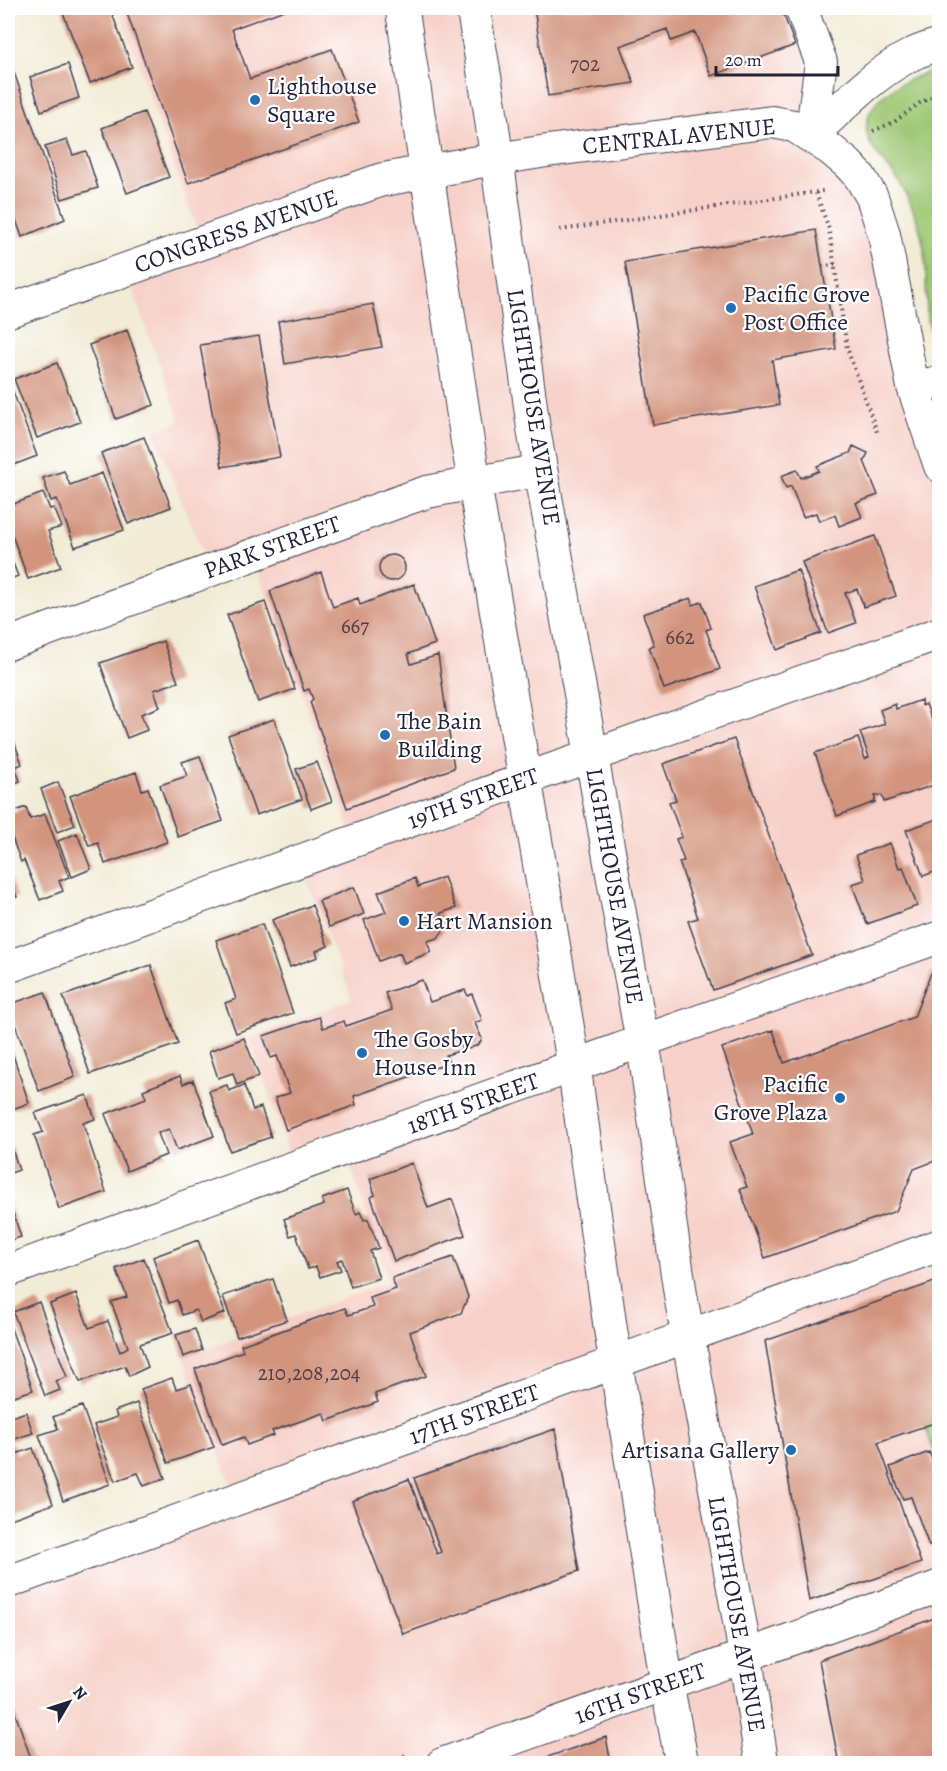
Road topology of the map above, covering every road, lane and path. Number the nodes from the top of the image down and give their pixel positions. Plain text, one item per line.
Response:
1 (402, 8) edge
2 (473, 8) edge
3 (801, 8) edge
4 (939, 44) edge
5 (939, 93) edge
6 (867, 131) dead end
7 (811, 136) junction
8 (483, 161) junction
9 (428, 172) junction
10 (560, 230) dead end
11 (835, 265) junction
12 (822, 266) dead end
13 (8, 311) edge
14 (926, 385) edge
15 (877, 432) dead end
16 (939, 466) edge
17 (542, 470) junction
18 (476, 483) junction
19 (939, 633) edge
20 (8, 644) edge
21 (592, 756) junction
22 (525, 778) junction
23 (939, 937) edge
24 (8, 967) edge
25 (642, 1041) junction
26 (574, 1066) junction
27 (939, 1245) edge
28 (8, 1271) edge
29 (688, 1336) junction
30 (617, 1362) junction
31 (8, 1582) edge
32 (939, 1586) edge
33 (744, 1657) junction
34 (667, 1684) junction
35 (442, 1764) edge
36 (682, 1764) edge
37 (762, 1764) edge

1 - 9 main road
2 - 8 main road, LIGHTHOUSE AVENUE
3 - 7 street
4 - 7 street
5 - 6 path
7 - 8 street, CENTRAL AVENUE
7 - 14 street, CENTRAL AVENUE
8 - 9 main road, CONGRESS AVENUE
8 - 17 main road, LIGHTHOUSE AVENUE
9 - 13 main road, CONGRESS AVENUE
9 - 18 main road
10 - 11 path
11 - 12 path
11 - 15 path
14 - 16 street, CENTRAL AVENUE
17 - 18 street, PARK STREET
17 - 21 main road, LIGHTHOUSE AVENUE
18 - 20 street, PARK STREET
18 - 22 main road
19 - 21 street, 19TH STREET
21 - 22 street, 19TH STREET
21 - 25 main road, LIGHTHOUSE AVENUE
22 - 24 street, 19TH STREET
22 - 26 main road
23 - 25 street, 18TH STREET
25 - 26 street, 18TH STREET
25 - 29 main road, LIGHTHOUSE AVENUE
26 - 28 street, 18TH STREET
26 - 30 main road
27 - 29 street, 17TH STREET
29 - 30 street, 17TH STREET
29 - 33 main road, LIGHTHOUSE AVENUE
30 - 31 street, 17TH STREET
30 - 34 main road
32 - 33 street, 16TH STREET
33 - 34 street, 16TH STREET
33 - 37 main road, LIGHTHOUSE AVENUE
34 - 35 street, 16TH STREET
34 - 36 main road

